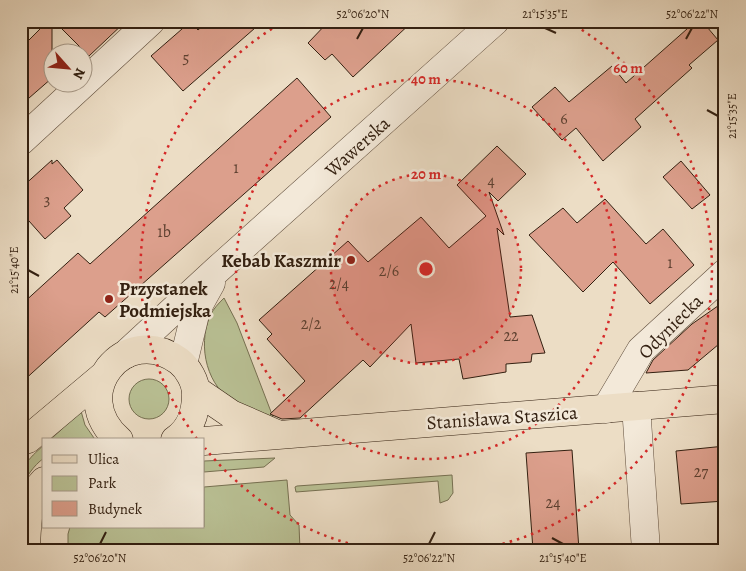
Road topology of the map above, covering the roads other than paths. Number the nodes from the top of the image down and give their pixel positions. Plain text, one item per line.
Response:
1 (151, 21) edge
2 (495, 21) edge
3 (21, 141) edge
4 (218, 269) junction
5 (725, 273) edge
6 (126, 354) junction
7 (183, 364) junction
8 (103, 376) junction
9 (196, 390) junction
10 (725, 398) edge
11 (636, 406) junction
12 (606, 409) junction
13 (278, 434) junction
14 (116, 438) edge
15 (178, 438) edge
16 (205, 441) edge
17 (24, 442) edge
18 (42, 483) edge
19 (26, 550) edge
20 (646, 550) edge

1 - 3 street
2 - 4 street, Wawerska
4 - 6 street, Wawerska
4 - 7 street, Wawerska
5 - 12 street, Odyniecka
6 - 7 main road
6 - 8 main road
7 - 9 main road
8 - 14 main road
8 - 17 main road
9 - 13 main road, Stanisława Staszica
9 - 15 main road
10 - 11 main road, Stanisława Staszica
11 - 12 main road, Stanisława Staszica
11 - 20 street
12 - 13 main road, Stanisława Staszica
13 - 16 main road, Stanisława Staszica
18 - 19 main road

